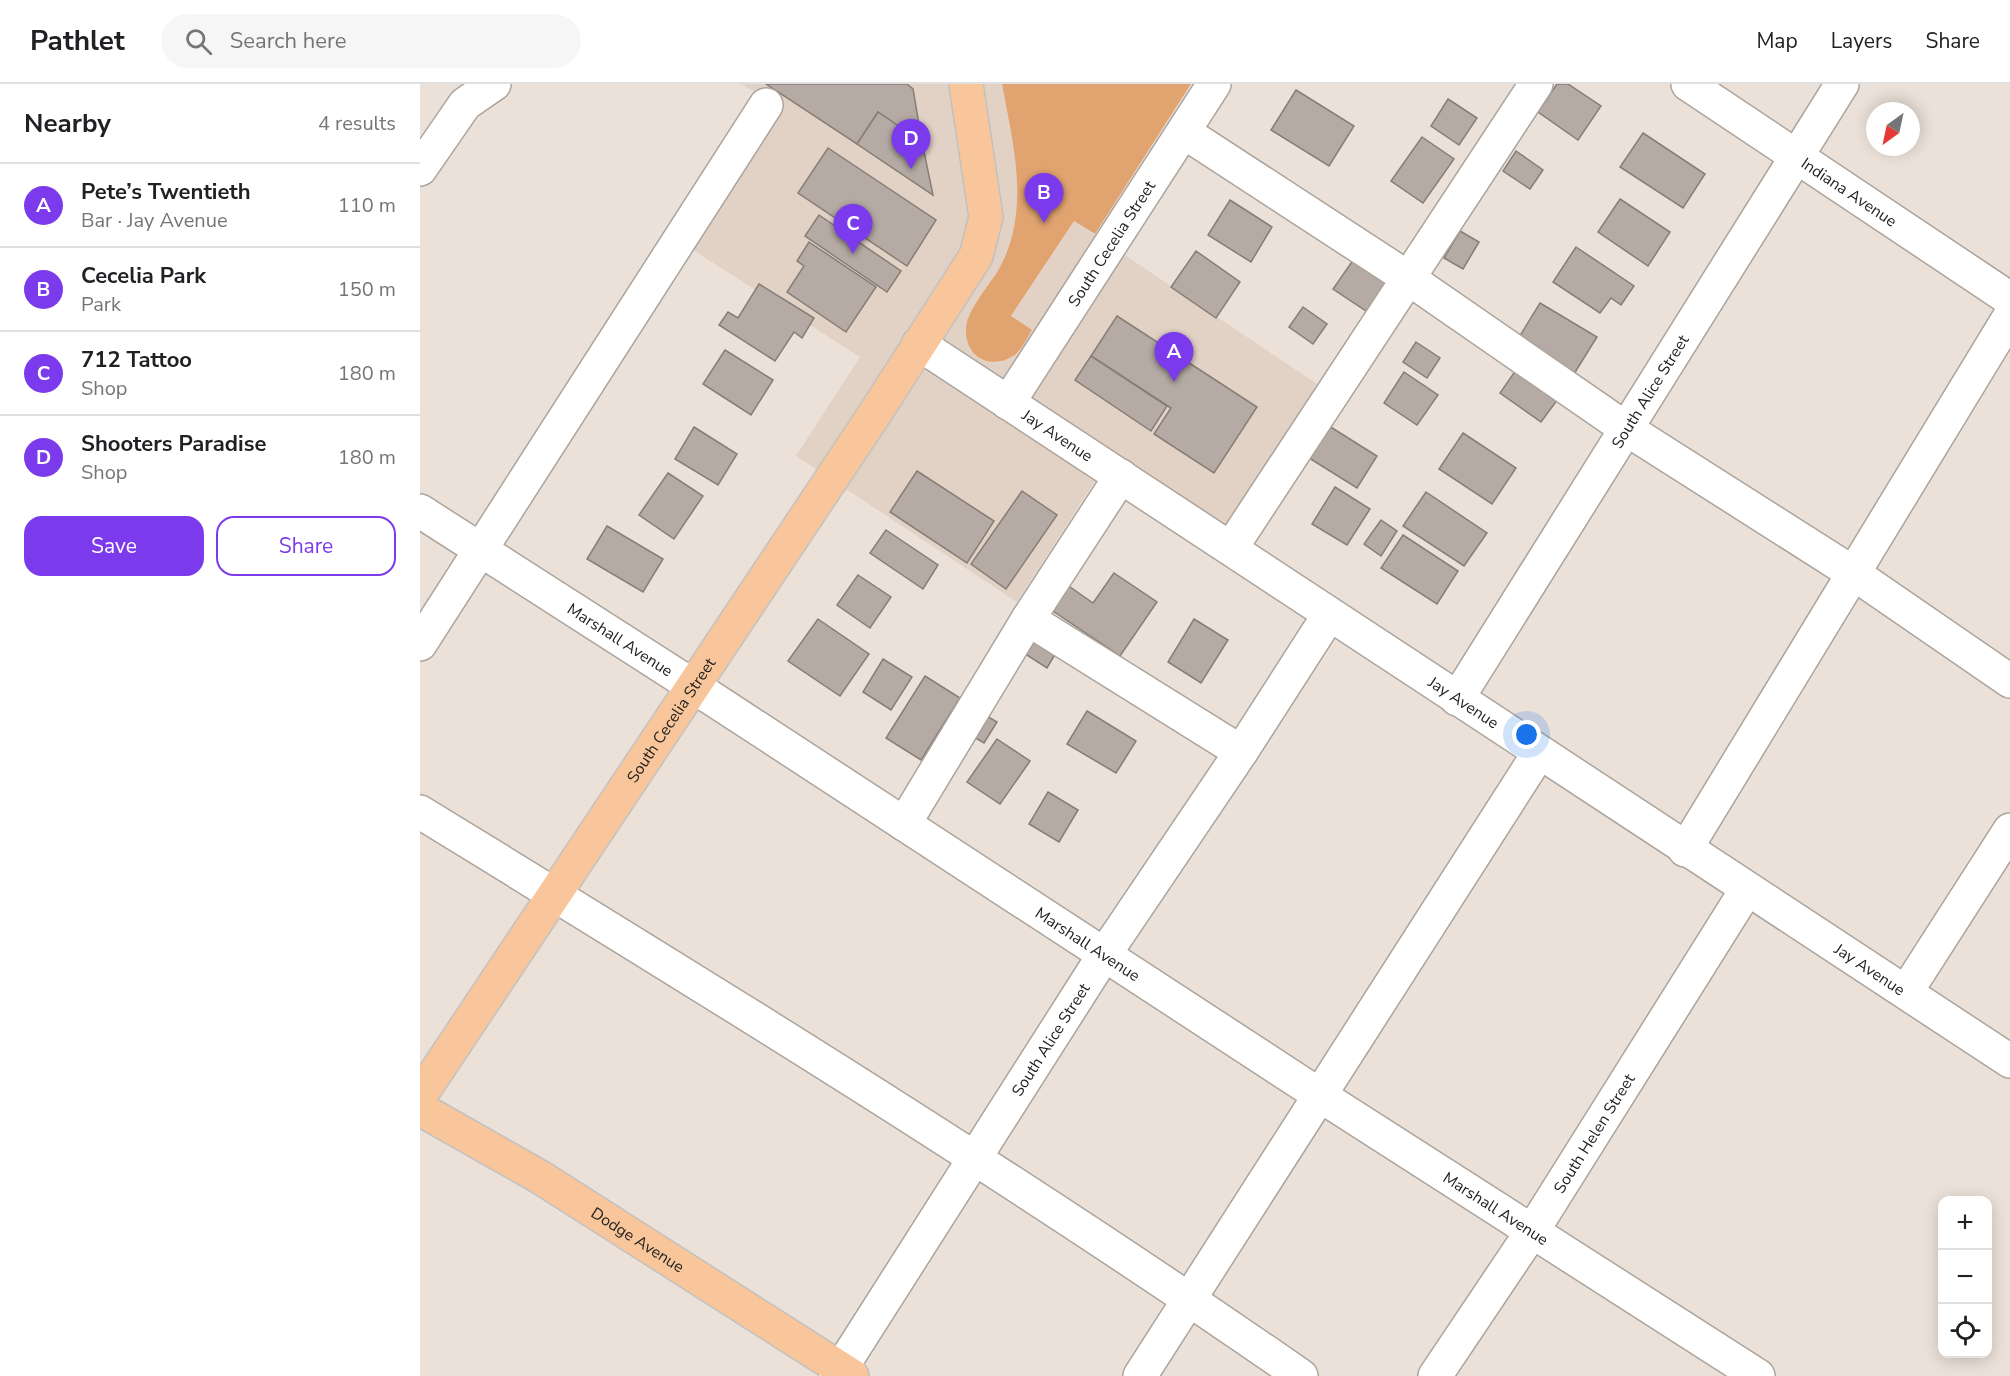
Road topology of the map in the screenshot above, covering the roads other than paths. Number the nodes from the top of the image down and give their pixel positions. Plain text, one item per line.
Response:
1 (494, 84) edge
2 (966, 84) edge
3 (1214, 84) edge
4 (1536, 84) edge
5 (1688, 84) edge
6 (1842, 84) edge
7 (766, 105) dead end
8 (1184, 132) junction
9 (1795, 156) junction
10 (420, 169) edge
11 (1408, 278) junction
12 (2010, 299) edge
13 (2010, 315) edge
14 (919, 344) junction
15 (1008, 403) junction
16 (1625, 428) junction
17 (1121, 476) junction
18 (420, 511) edge
19 (1231, 548) junction
20 (482, 550) junction
21 (1854, 573) junction
22 (1329, 615) junction
23 (1028, 619) junction
24 (420, 644) edge
25 (2010, 681) edge
26 (693, 686) junction
27 (1456, 699) junction
28 (1241, 752) junction
29 (1539, 753) junction
30 (420, 812) edge
31 (904, 824) junction
32 (2010, 830) edge
33 (1685, 850) junction
34 (1747, 889) junction
35 (554, 894) junction
36 (1104, 955) junction
37 (1906, 992) junction
38 (2010, 1061) edge
39 (420, 1096) edge
40 (1321, 1096) junction
41 (420, 1109) edge
42 (974, 1159) junction
43 (1533, 1230) junction
44 (1190, 1299) junction
45 (1746, 1372) edge
46 (843, 1373) edge
47 (1140, 1376) edge
48 (1300, 1376) edge
49 (1435, 1376) edge

1 - 10 street
2 - 14 main road, South Cecelia Street
3 - 8 street, South Cecelia Street
4 - 11 street
5 - 9 street, Indiana Avenue
6 - 9 street, South Alice Street
7 - 20 street
8 - 11 street
8 - 15 street, South Cecelia Street
9 - 12 street, Indiana Avenue
9 - 16 street, South Alice Street
11 - 16 street
11 - 19 street
13 - 21 street
14 - 15 street, Jay Avenue
14 - 26 main road, South Cecelia Street
15 - 17 street, Jay Avenue
16 - 21 street
16 - 27 street, South Alice Street
17 - 19 street, Jay Avenue
17 - 23 street
18 - 20 street, Marshall Avenue
19 - 22 street, Jay Avenue
20 - 24 street
20 - 26 street, Marshall Avenue
21 - 25 street
21 - 33 street
22 - 27 street, Jay Avenue
22 - 28 street, South Alice Street
23 - 28 street
23 - 31 street
26 - 31 street, Marshall Avenue
26 - 35 main road, South Cecelia Street
27 - 29 street, Jay Avenue
28 - 36 street, South Alice Street
29 - 33 street, Jay Avenue
29 - 40 street
30 - 35 street
31 - 36 street, Marshall Avenue
32 - 37 street
33 - 34 street, Jay Avenue
34 - 37 street, Jay Avenue
34 - 43 street, South Helen Street
35 - 39 main road, South Cecelia Street
35 - 42 street
36 - 40 street, Marshall Avenue
36 - 42 street, South Alice Street
37 - 38 street, Jay Avenue
40 - 43 street, Marshall Avenue
40 - 44 street
41 - 46 main road, Dodge Avenue
42 - 44 street
42 - 46 street, South Alice Street
43 - 45 street, Marshall Avenue
43 - 49 street, South Helen Street
44 - 47 street
44 - 48 street

